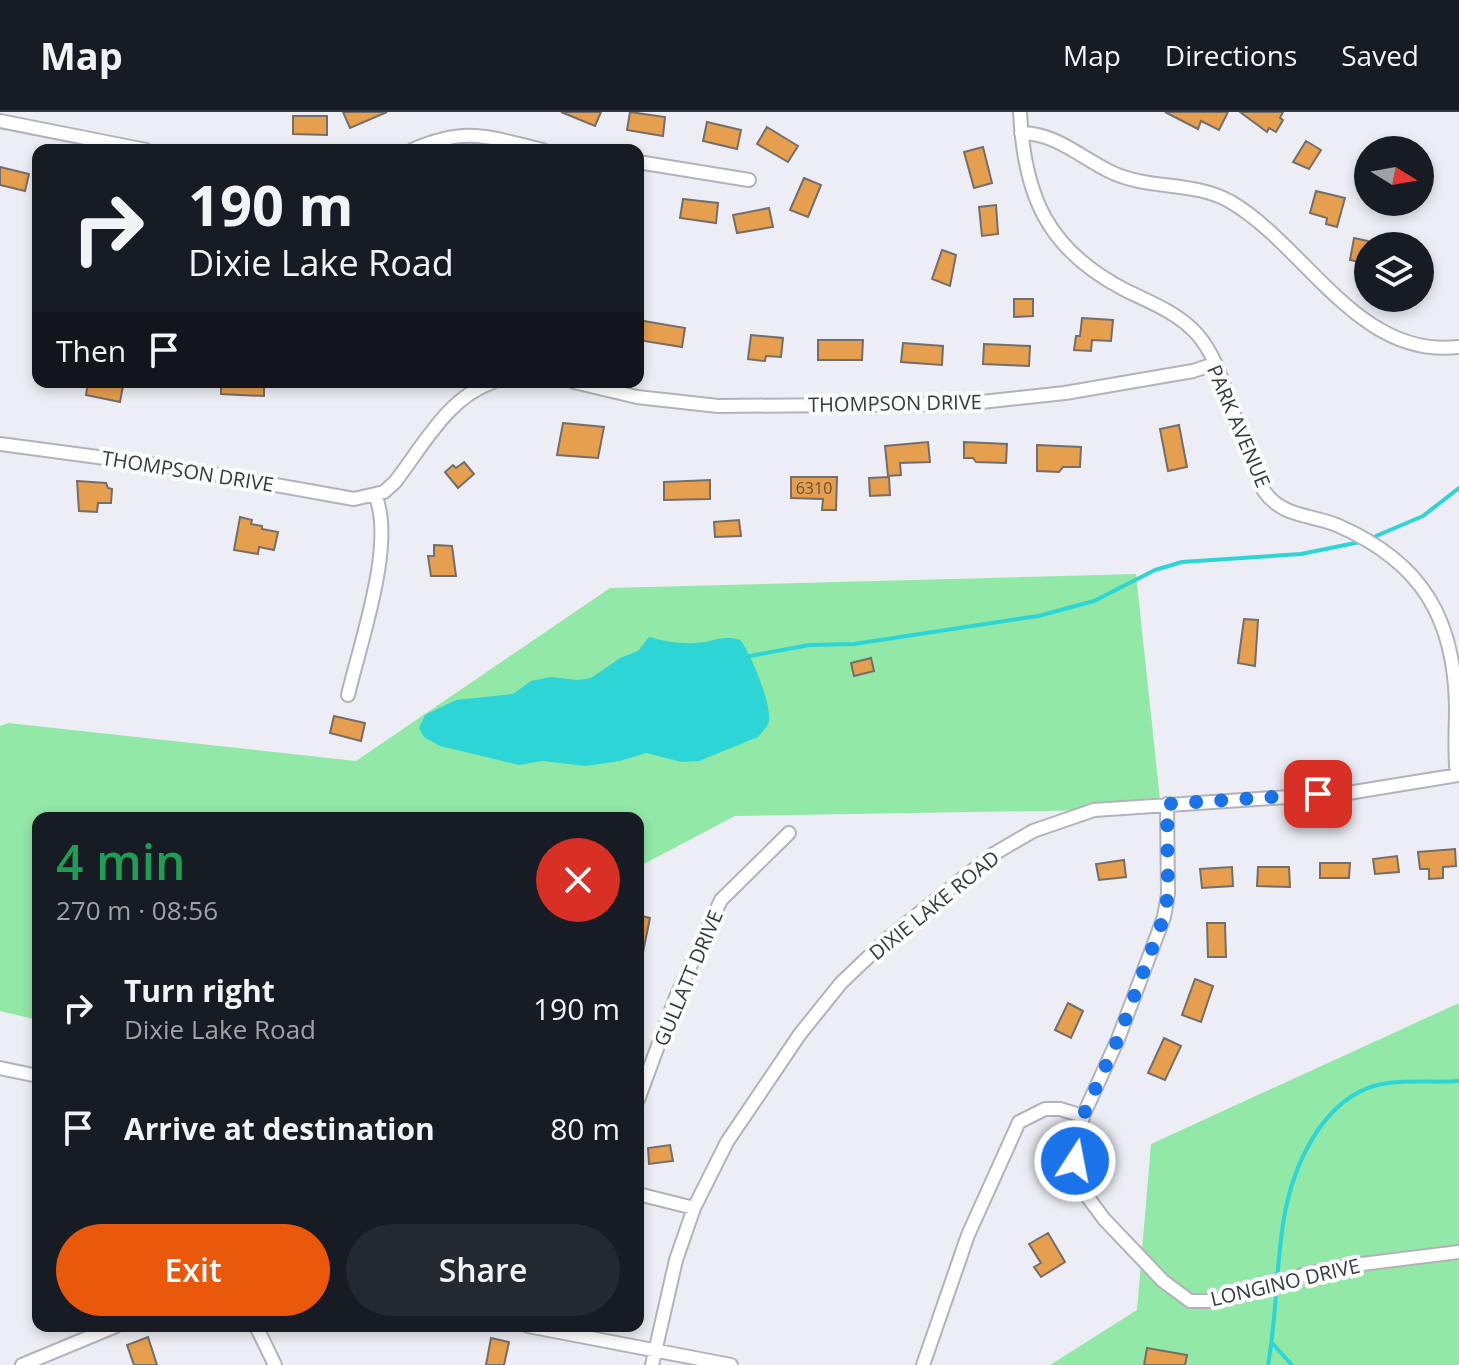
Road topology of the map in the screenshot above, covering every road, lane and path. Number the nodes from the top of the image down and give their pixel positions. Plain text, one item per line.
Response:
1 (1020, 112) edge
2 (0, 121) edge
3 (1021, 133) junction
4 (116, 144) edge
5 (426, 144) edge
6 (515, 144) edge
7 (644, 163) edge
8 (749, 180) dead end
9 (1459, 347) edge
10 (1214, 364) junction
11 (477, 388) edge
12 (599, 388) edge
13 (0, 444) edge
14 (375, 495) junction
15 (348, 695) dead end
16 (1458, 775) edge
17 (1167, 804) junction
18 (789, 833) dead end
19 (0, 1068) edge
20 (32, 1075) edge
21 (644, 1084) edge
22 (1083, 1116) junction
23 (644, 1196) edge
24 (694, 1208) junction
25 (1459, 1252) edge
26 (102, 1332) edge
27 (259, 1332) edge
28 (560, 1332) edge
29 (654, 1350) junction
30 (22, 1365) edge
31 (275, 1365) edge
32 (652, 1365) edge
33 (731, 1365) edge
34 (923, 1365) edge

1 - 3 street, PARK AVENUE
2 - 4 street
3 - 9 street
3 - 10 street, PARK AVENUE
5 - 6 street
7 - 8 street
10 - 12 street, THOMPSON DRIVE
10 - 16 street, PARK AVENUE
11 - 14 street
13 - 14 street, THOMPSON DRIVE
14 - 15 street
16 - 17 street, DIXIE LAKE ROAD
17 - 22 street, LONGINO DRIVE
17 - 24 street, DIXIE LAKE ROAD
18 - 21 street, GULLATT DRIVE
19 - 20 street
22 - 25 street, LONGINO DRIVE
22 - 34 street
23 - 24 street
24 - 29 street, DIXIE LAKE ROAD
26 - 30 street
27 - 31 street
28 - 29 street
29 - 32 street, DIXIE LAKE ROAD
29 - 33 street

